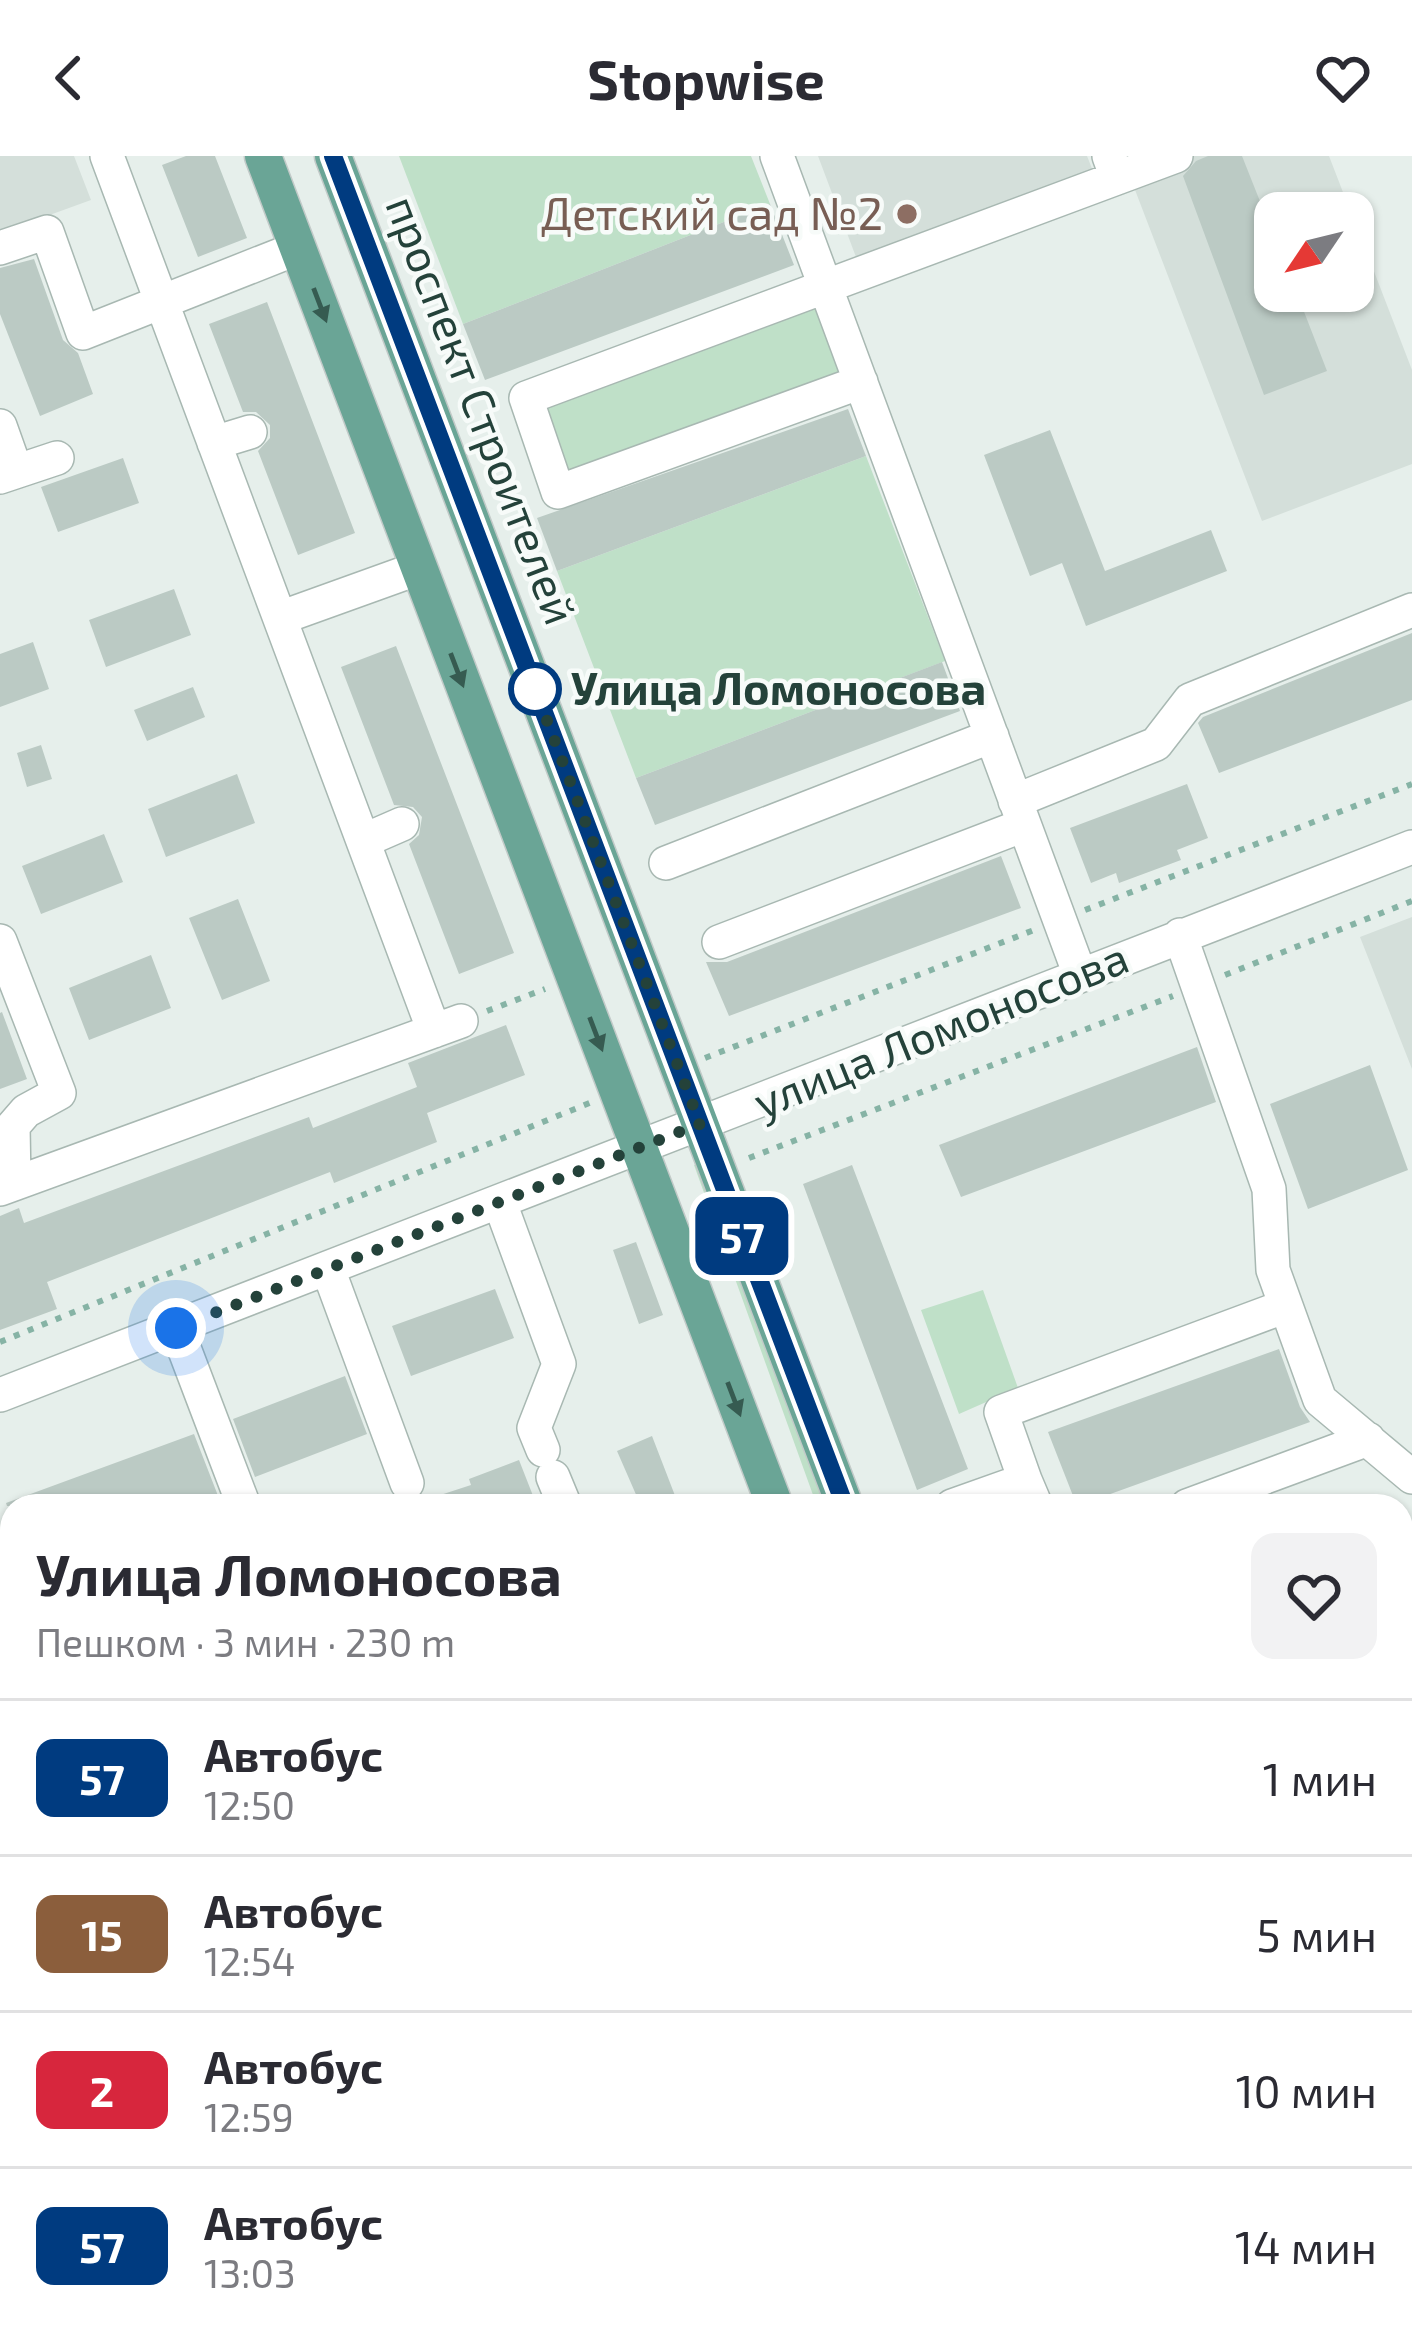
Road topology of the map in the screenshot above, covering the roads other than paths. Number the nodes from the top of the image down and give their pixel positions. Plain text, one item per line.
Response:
1 (107, 156) edge
2 (263, 156) edge
3 (333, 156) edge
4 (777, 156) edge
5 (1176, 156) edge
6 (1113, 167) edge
7 (0, 248) edge
8 (298, 248) junction
9 (825, 286) junction
10 (161, 301) junction
11 (861, 382) junction
12 (0, 426) edge
13 (250, 432) dead end
14 (214, 443) junction
15 (56, 458) dead end
16 (8, 474) edge
17 (419, 568) junction
18 (1412, 610) edge
19 (280, 618) junction
20 (992, 736) junction
21 (1020, 813) junction
22 (402, 824) dead end
23 (363, 842) junction
24 (1412, 847) edge
25 (666, 863) dead end
26 (1180, 935) junction
27 (0, 941) edge
28 (719, 942) dead end
29 (1080, 975) junction
30 (700, 1124) junction
31 (638, 1148) junction
32 (7, 1186) edge
33 (500, 1203) junction
34 (328, 1269) junction
35 (1286, 1306) junction
36 (176, 1328) junction
37 (0, 1395) edge
38 (1368, 1439) junction
39 (1412, 1477) edge
40 (553, 1478) edge
41 (406, 1483) dead end
42 (1030, 1493) edge
43 (239, 1494) edge
44 (770, 1494) edge
45 (840, 1494) edge
46 (1219, 1494) edge

1 - 10 street
2 - 8 main road
3 - 30 main road, проспект Строителей
4 - 9 street
5 - 6 street
6 - 9 street
7 - 10 street
8 - 10 street
8 -> 17 main road
9 - 11 street
9 - 11 street
10 - 14 street
11 - 20 street
12 - 16 street
13 - 14 street
14 - 19 street
15 - 16 street
17 - 19 street
17 -> 31 main road
18 - 21 street
19 - 23 street
20 - 21 street
20 - 25 street
21 - 28 street
21 - 29 street
22 - 23 street
23 - 32 street
24 - 26 street, улица Ломоносова
26 - 29 street, улица Ломоносова
26 - 35 street
27 - 32 street
29 - 30 street, улица Ломоносова
30 - 31 street, улица Ломоносова
30 - 45 main road, проспект Строителей
31 - 33 street, улица Ломоносова
31 -> 44 main road
33 - 34 street, улица Ломоносова
33 - 40 street
34 - 36 street, улица Ломоносова
34 - 41 street
35 - 38 street
35 - 42 street
36 - 37 street, улица Ломоносова
36 - 43 street
38 - 39 street
38 - 46 street

